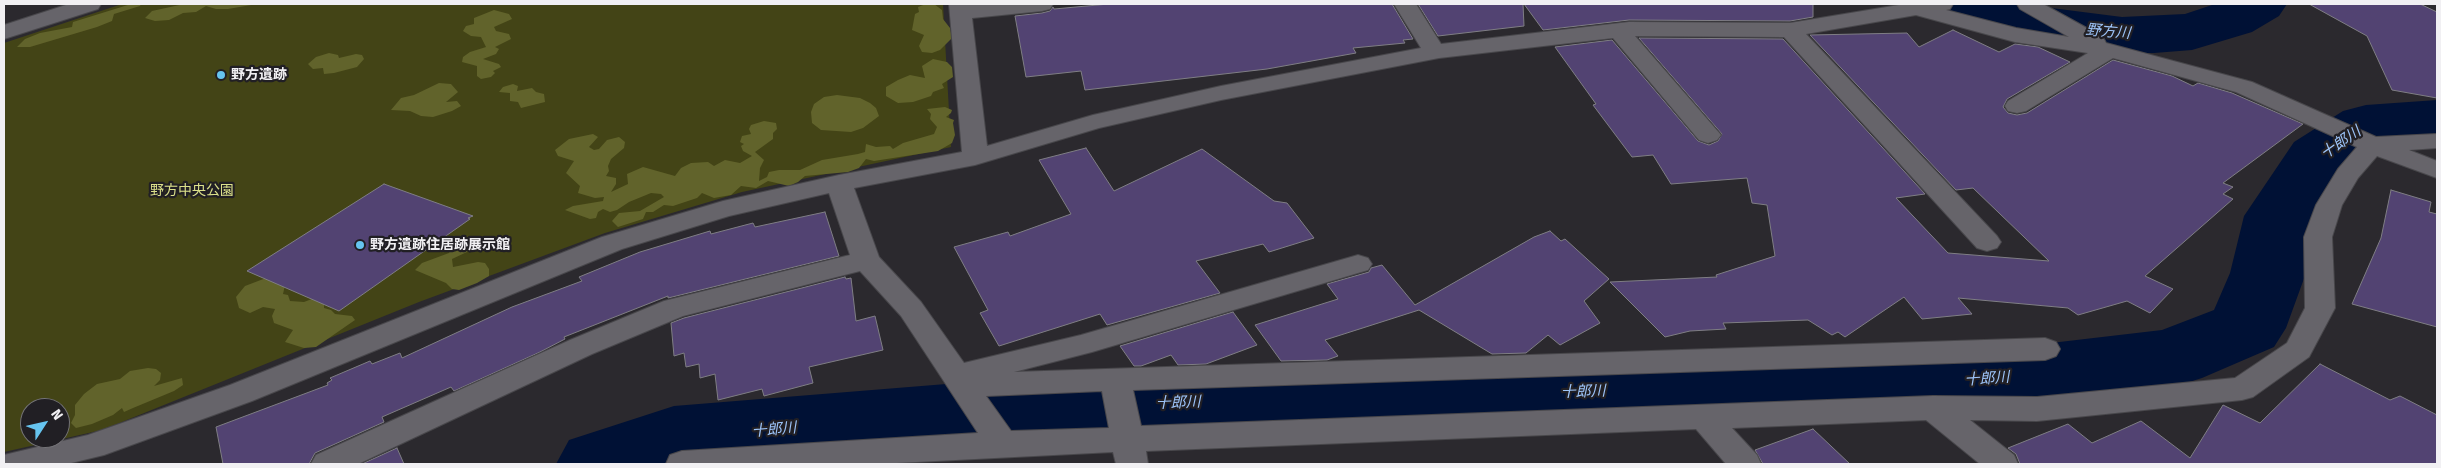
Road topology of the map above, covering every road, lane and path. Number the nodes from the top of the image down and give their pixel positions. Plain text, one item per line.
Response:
1 (90, 4) edge
2 (1042, 4) edge
3 (1405, 4) edge
4 (1921, 6) edge
5 (960, 8) edge
6 (2036, 8) edge
7 (1618, 30) junction
8 (1790, 30) junction
9 (4, 32) edge
10 (2110, 50) junction
11 (1435, 52) junction
12 (2017, 106) dead end
13 (1708, 135) dead end
14 (2437, 141) edge
15 (2373, 145) junction
16 (975, 157) junction
17 (2437, 170) edge
18 (838, 183) junction
19 (1987, 242) dead end
20 (866, 260) junction
21 (1358, 264) dead end
22 (2045, 349) dead end
23 (1116, 379) junction
24 (960, 381) junction
25 (1933, 408) junction
26 (1704, 417) junction
27 (1002, 444) junction
28 (1129, 452) edge
29 (851, 459) edge
30 (14, 464) edge
31 (328, 464) edge
32 (682, 464) edge
33 (1745, 464) edge
34 (2002, 464) edge

1 - 9 street
2 - 5 street
3 - 11 street
4 - 8 street
4 - 10 street
5 - 16 street
6 - 10 street
7 - 8 street
7 - 11 street
7 - 13 street
8 - 19 street
10 - 12 street
10 - 15 street
11 - 16 street
14 - 15 street
15 - 17 street
15 - 25 street
16 - 18 street
18 - 20 street
18 - 30 street
20 - 24 street
20 - 31 street
21 - 24 street
22 - 23 street
23 - 24 street
23 - 28 street
24 - 27 street
25 - 26 street
25 - 34 street
26 - 28 street
26 - 33 street
27 - 28 street
27 - 29 street
29 - 32 street

